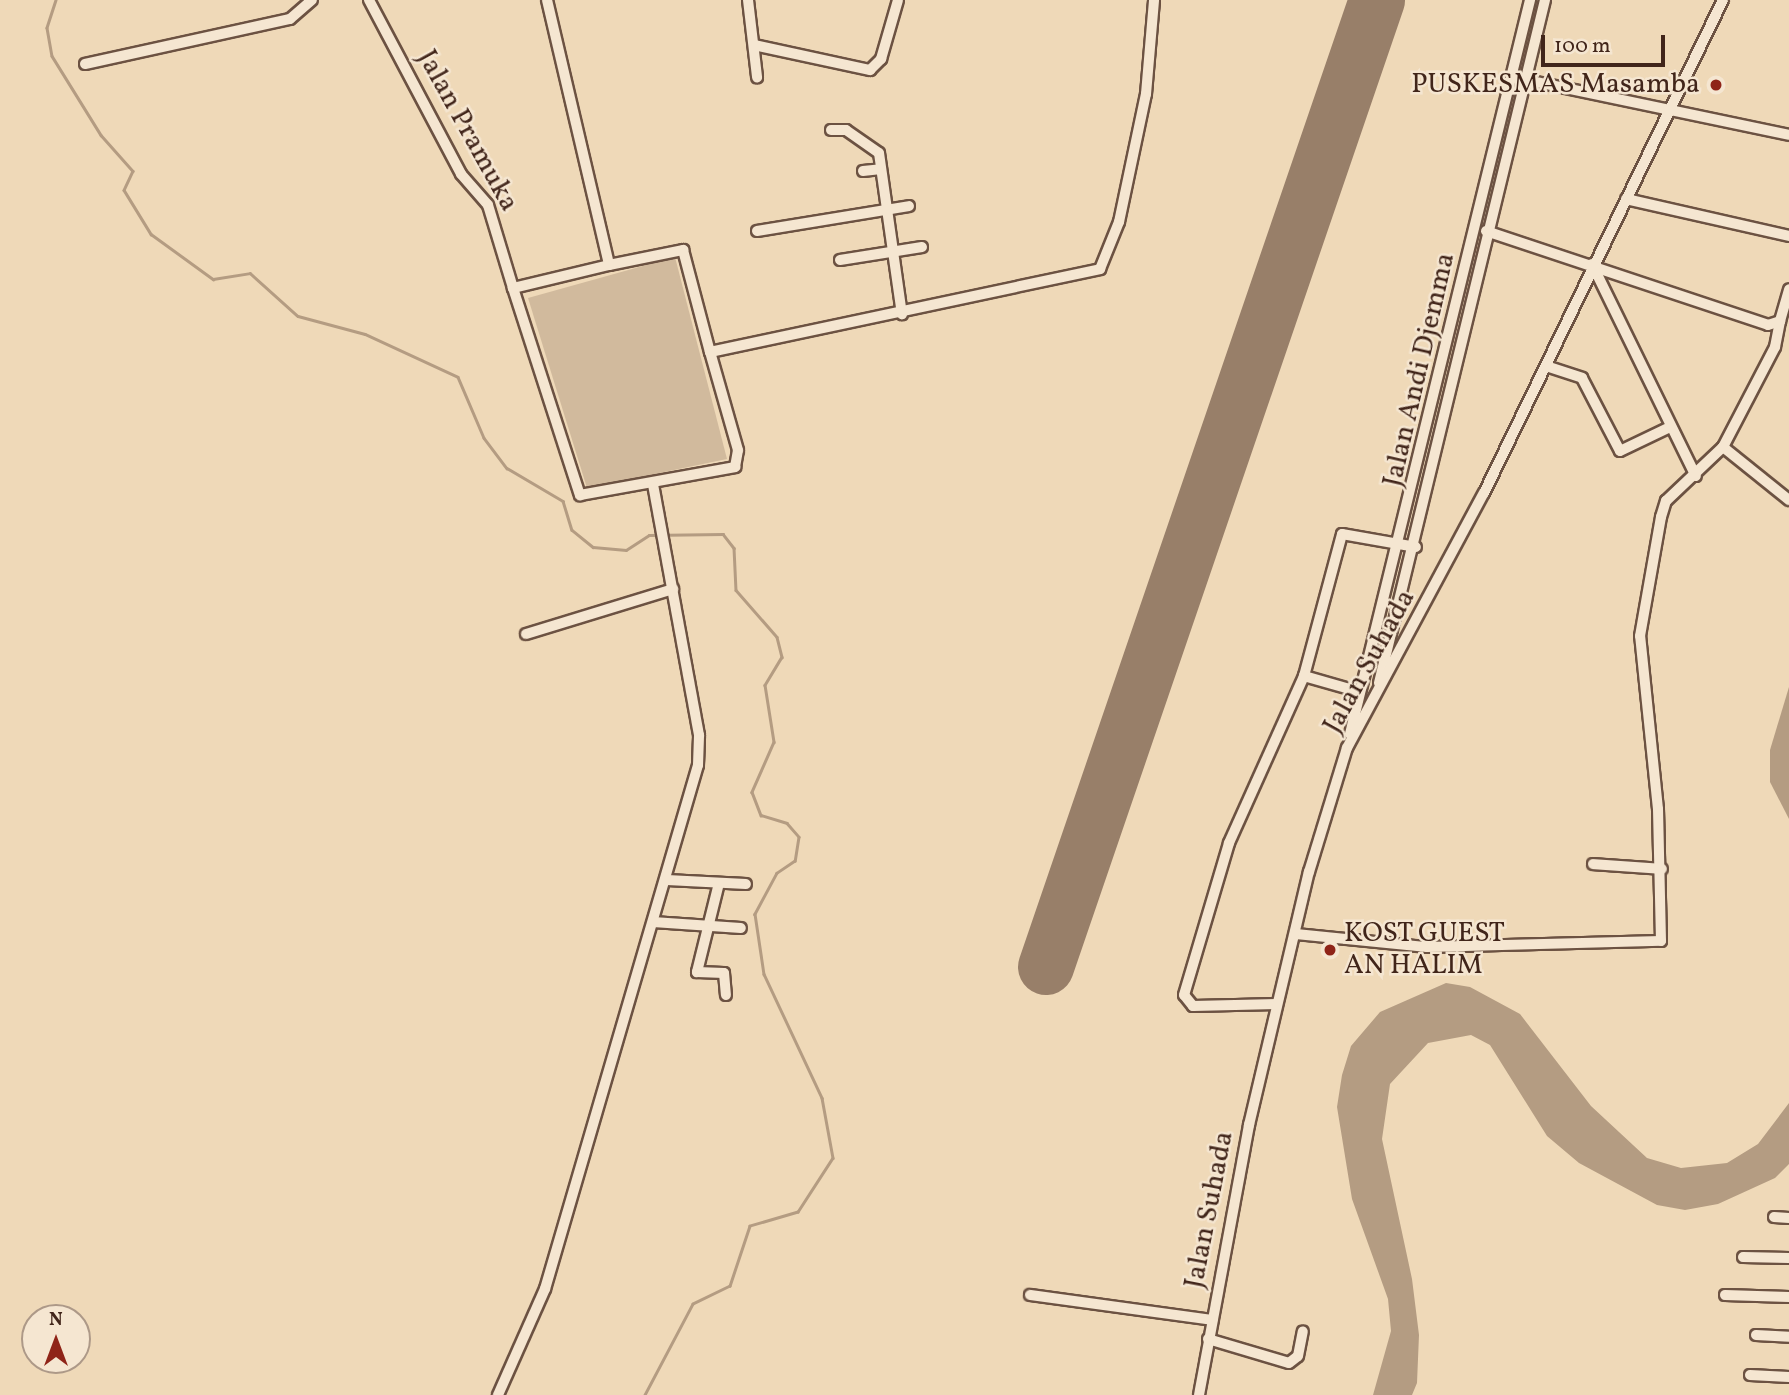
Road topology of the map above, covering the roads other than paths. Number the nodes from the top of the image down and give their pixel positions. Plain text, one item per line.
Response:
1 (312, 0) edge
2 (369, 0) edge
3 (547, 0) edge
4 (748, 0) edge
5 (898, 0) edge
6 (1154, 0) edge
7 (1530, 0) edge
8 (1545, 0) edge
9 (1723, 0) edge
10 (754, 45) junction
11 (85, 64) dead end
12 (757, 77) dead end
13 (1513, 77) junction
14 (1527, 80) junction
15 (1667, 113) junction
16 (831, 130) dead end
17 (1789, 135) edge
18 (881, 169) junction
19 (863, 171) dead end
20 (1626, 199) junction
21 (909, 206) dead end
22 (887, 211) junction
23 (1477, 229) junction
24 (757, 231) dead end
25 (1491, 233) junction
26 (1789, 236) edge
27 (922, 247) dead end
28 (893, 253) junction
29 (841, 260) dead end
30 (1592, 264) junction
31 (609, 265) junction
32 (513, 288) junction
33 (1789, 289) edge
34 (902, 314) junction
35 (1780, 321) junction
36 (710, 352) junction
37 (1546, 366) junction
38 (1670, 427) junction
39 (1430, 429) junction
40 (1443, 432) junction
41 (1723, 447) junction
42 (1696, 476) junction
43 (653, 484) junction
44 (1789, 500) edge
45 (1402, 542) junction
46 (1416, 547) junction
47 (673, 589) junction
48 (526, 634) dead end
49 (1304, 676) junction
50 (1360, 692) junction
51 (1375, 694) junction
52 (1347, 748) junction
53 (1593, 864) dead end
54 (1662, 869) junction
55 (667, 880) junction
56 (719, 883) junction
57 (746, 884) dead end
58 (653, 922) junction
59 (741, 928) dead end
60 (708, 929) junction
61 (1296, 934) junction
62 (726, 995) dead end
63 (1277, 1004) junction
64 (1774, 1217) dead end
65 (1789, 1217) edge
66 (1743, 1257) dead end
67 (1789, 1258) edge
68 (1030, 1295) dead end
69 (1725, 1295) dead end
70 (1789, 1297) edge
71 (1212, 1320) junction
72 (1303, 1331) dead end
73 (1756, 1335) dead end
74 (1789, 1337) edge
75 (1208, 1339) junction
76 (1750, 1375) dead end
77 (1789, 1377) edge
78 (498, 1395) edge
79 (1199, 1395) edge

1 - 11 street
2 - 32 street, Jalan Pramuka
3 - 31 street
4 - 10 street
5 - 10 street
6 - 34 street
7 - 13 street, Jalan Andi Djemma
8 - 14 street, Jalan Andi Djemma
9 - 15 street, Jalan Suhada
10 - 12 street
13 - 14 street
13 - 23 street, Jalan Andi Djemma
14 - 15 street
14 - 25 street, Jalan Andi Djemma
15 - 17 street
15 - 20 street, Jalan Suhada
16 - 18 street
18 - 19 street
18 - 22 street
20 - 26 street
20 - 30 street, Jalan Suhada
21 - 22 street
22 - 24 street
22 - 28 street
23 - 25 street
23 - 39 street, Jalan Andi Djemma
25 - 30 street
25 - 40 street, Jalan Andi Djemma
27 - 28 street
28 - 29 street
28 - 34 street
30 - 35 street
30 - 37 street, Jalan Suhada
30 - 38 street
31 - 32 street
31 - 36 street
32 - 43 street, Jalan Pramuka
33 - 35 street
34 - 36 street
35 - 41 street
36 - 43 street
37 - 38 street
37 - 51 street, Jalan Suhada
38 - 42 street
39 - 40 street
39 - 45 street, Jalan Andi Djemma
40 - 46 street, Jalan Andi Djemma
41 - 42 street
41 - 44 street
42 - 54 street
43 - 47 street
45 - 46 street
45 - 49 street
45 - 50 street, Jalan Andi Djemma
46 - 51 street, Jalan Andi Djemma
47 - 48 street
47 - 55 street
49 - 50 street
49 - 63 street
50 - 52 street, Jalan Andi Djemma
51 - 52 street, Jalan Suhada
52 - 61 street, Jalan Suhada
53 - 54 street
54 - 61 street
55 - 56 street
55 - 58 street
56 - 57 street
56 - 60 street
58 - 60 street
58 - 78 street
59 - 60 street
60 - 62 street
61 - 63 street, Jalan Suhada
63 - 71 street, Jalan Suhada
64 - 65 street
66 - 67 street
68 - 71 street
69 - 70 street
71 - 75 street, Jalan Suhada
72 - 75 street
73 - 74 street
75 - 79 street, Jalan Suhada
76 - 77 street

